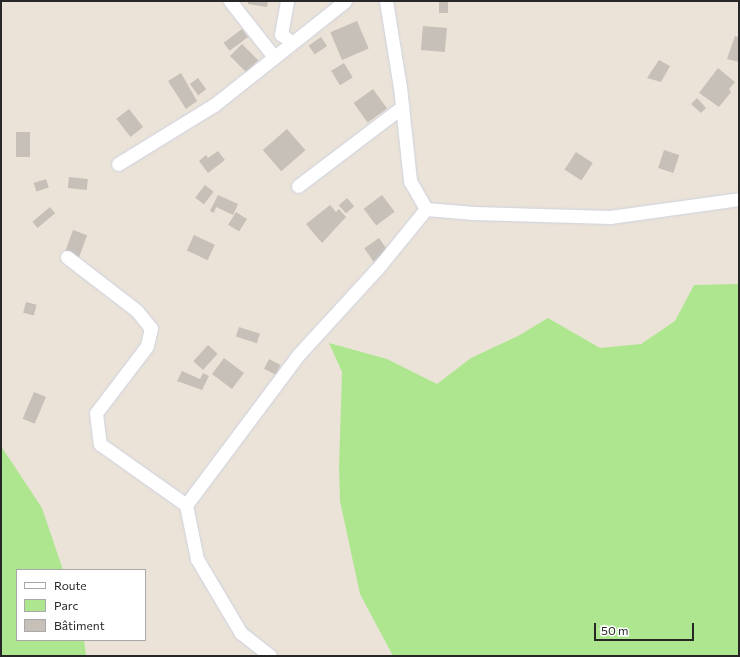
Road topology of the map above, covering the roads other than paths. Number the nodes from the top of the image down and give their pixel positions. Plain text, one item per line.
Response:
1 (230, 1) edge
2 (287, 1) edge
3 (345, 1) edge
4 (386, 1) edge
5 (292, 43) junction
6 (274, 57) junction
7 (402, 107) junction
8 (118, 164) dead end
9 (298, 186) dead end
10 (739, 199) edge
11 (426, 209) junction
12 (67, 257) dead end
13 (186, 504) junction
14 (270, 656) edge

1 - 6 street
2 - 5 street
3 - 5 street
4 - 7 street
5 - 6 street
6 - 8 street
7 - 9 street
7 - 11 street
10 - 11 street
11 - 13 street
12 - 13 street
13 - 14 street

